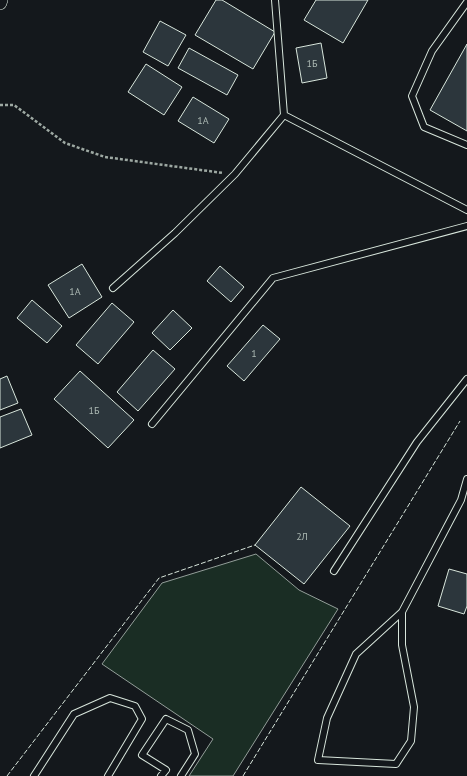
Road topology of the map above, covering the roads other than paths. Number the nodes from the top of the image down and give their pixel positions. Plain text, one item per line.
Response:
1 (1, 0) edge
2 (275, 0) edge
3 (467, 2) edge
4 (0, 3) edge
5 (284, 115) junction
6 (467, 145) edge
7 (467, 210) edge
8 (467, 226) edge
9 (114, 288) dead end
10 (467, 379) edge
11 (152, 424) dead end
12 (467, 479) edge
13 (334, 572) dead end
14 (402, 612) junction
15 (34, 776) edge
16 (108, 776) edge
17 (160, 776) edge
18 (181, 776) edge

1 - 4 street
2 - 5 lane
3 - 6 lane
5 - 7 lane
5 - 9 lane
8 - 11 lane
10 - 13 lane
12 - 14 lane
14 - 14 lane
15 - 16 lane
17 - 18 lane

